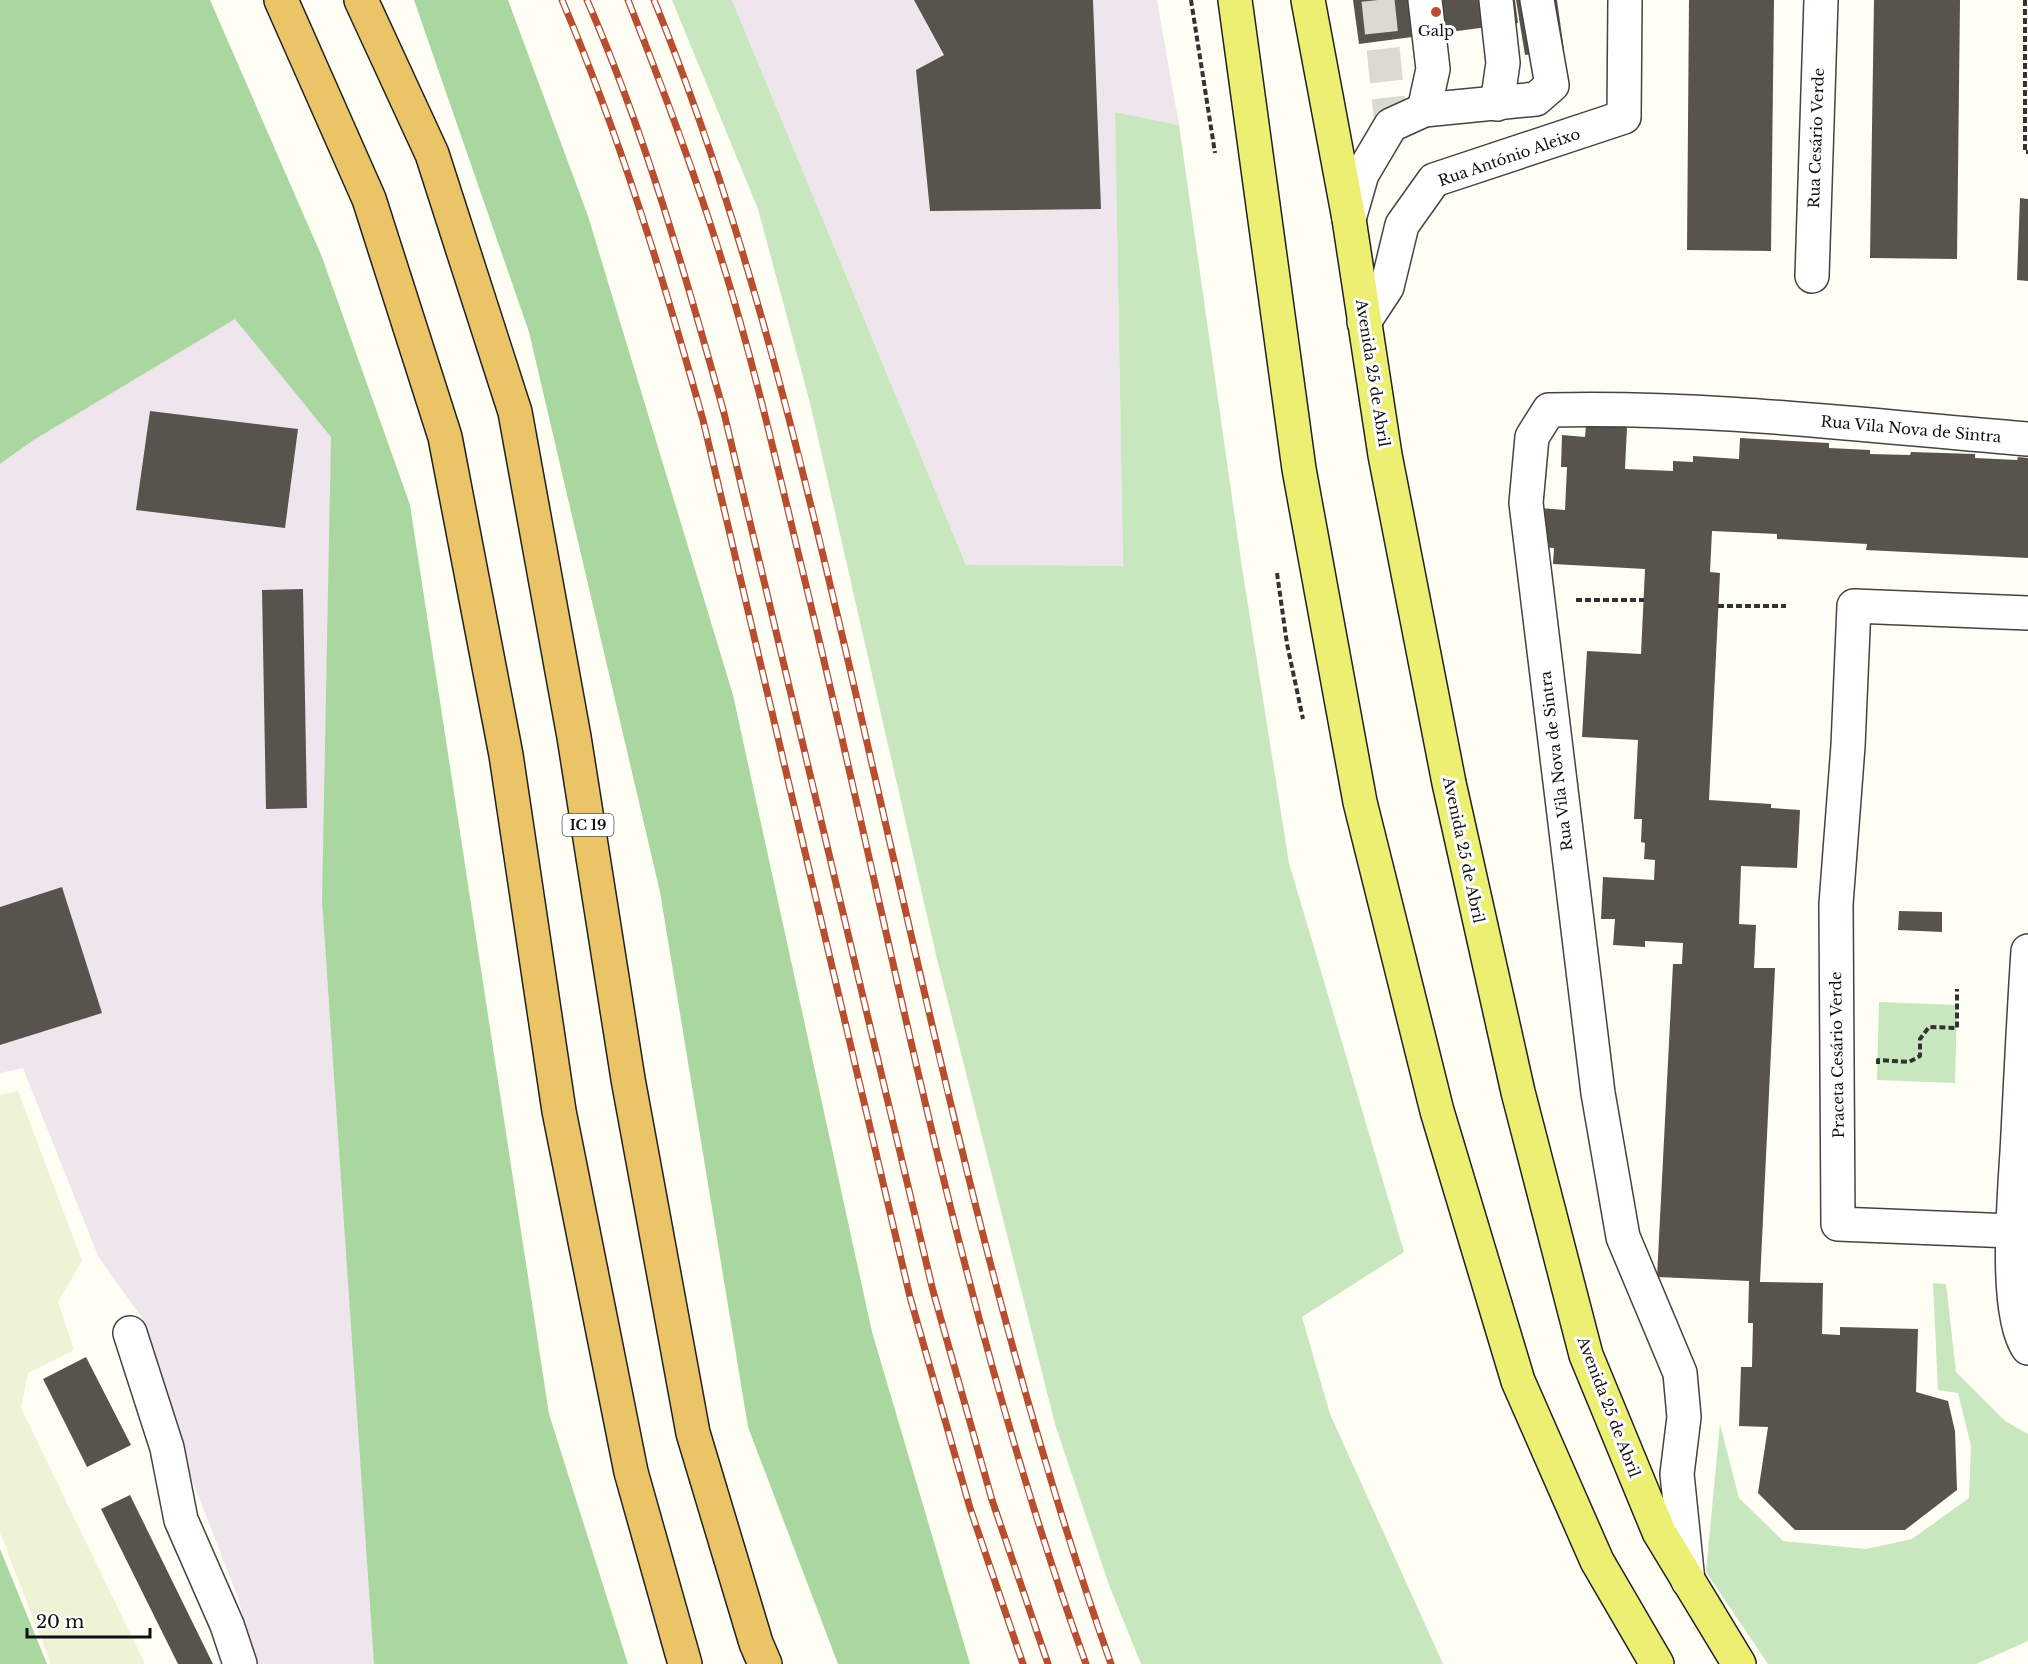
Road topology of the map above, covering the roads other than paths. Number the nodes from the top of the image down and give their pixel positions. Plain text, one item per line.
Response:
1 (280, 0) edge
2 (361, 0) edge
3 (1235, 0) edge
4 (1308, 0) edge
5 (1425, 0) edge
6 (1496, 0) edge
7 (1537, 0) edge
8 (1625, 0) edge
9 (1821, 0) edge
10 (1497, 104) junction
11 (1424, 111) junction
12 (1349, 219) junction
13 (1812, 276) dead end
14 (1364, 322) junction
15 (2028, 440) edge
16 (2028, 613) edge
17 (2028, 951) edge
18 (2012, 1231) junction
19 (2021, 1295) edge
20 (130, 1333) dead end
21 (2028, 1348) edge
22 (1688, 1581) junction
23 (240, 1664) edge
24 (685, 1664) edge
25 (765, 1664) edge
26 (1657, 1664) edge
27 (1739, 1664) edge

1 - 24 highway
2 - 25 highway, IC 19
3 - 26 main road
4 - 12 main road, Avenida 25 de Abril
5 - 11 street
6 - 10 street
7 - 10 street
8 - 14 street, Rua António Aleixo
9 - 13 street, Rua Cesário Verde
10 - 11 street
11 - 12 street
12 - 14 main road, Avenida 25 de Abril
14 - 22 main road, Avenida 25 de Abril
15 - 22 street, Rua Vila Nova de Sintra
16 - 18 street, Praceta Cesário Verde
17 - 18 street
18 - 19 street
19 - 21 street
20 - 23 street
22 - 27 main road, Avenida 25 de Abril

